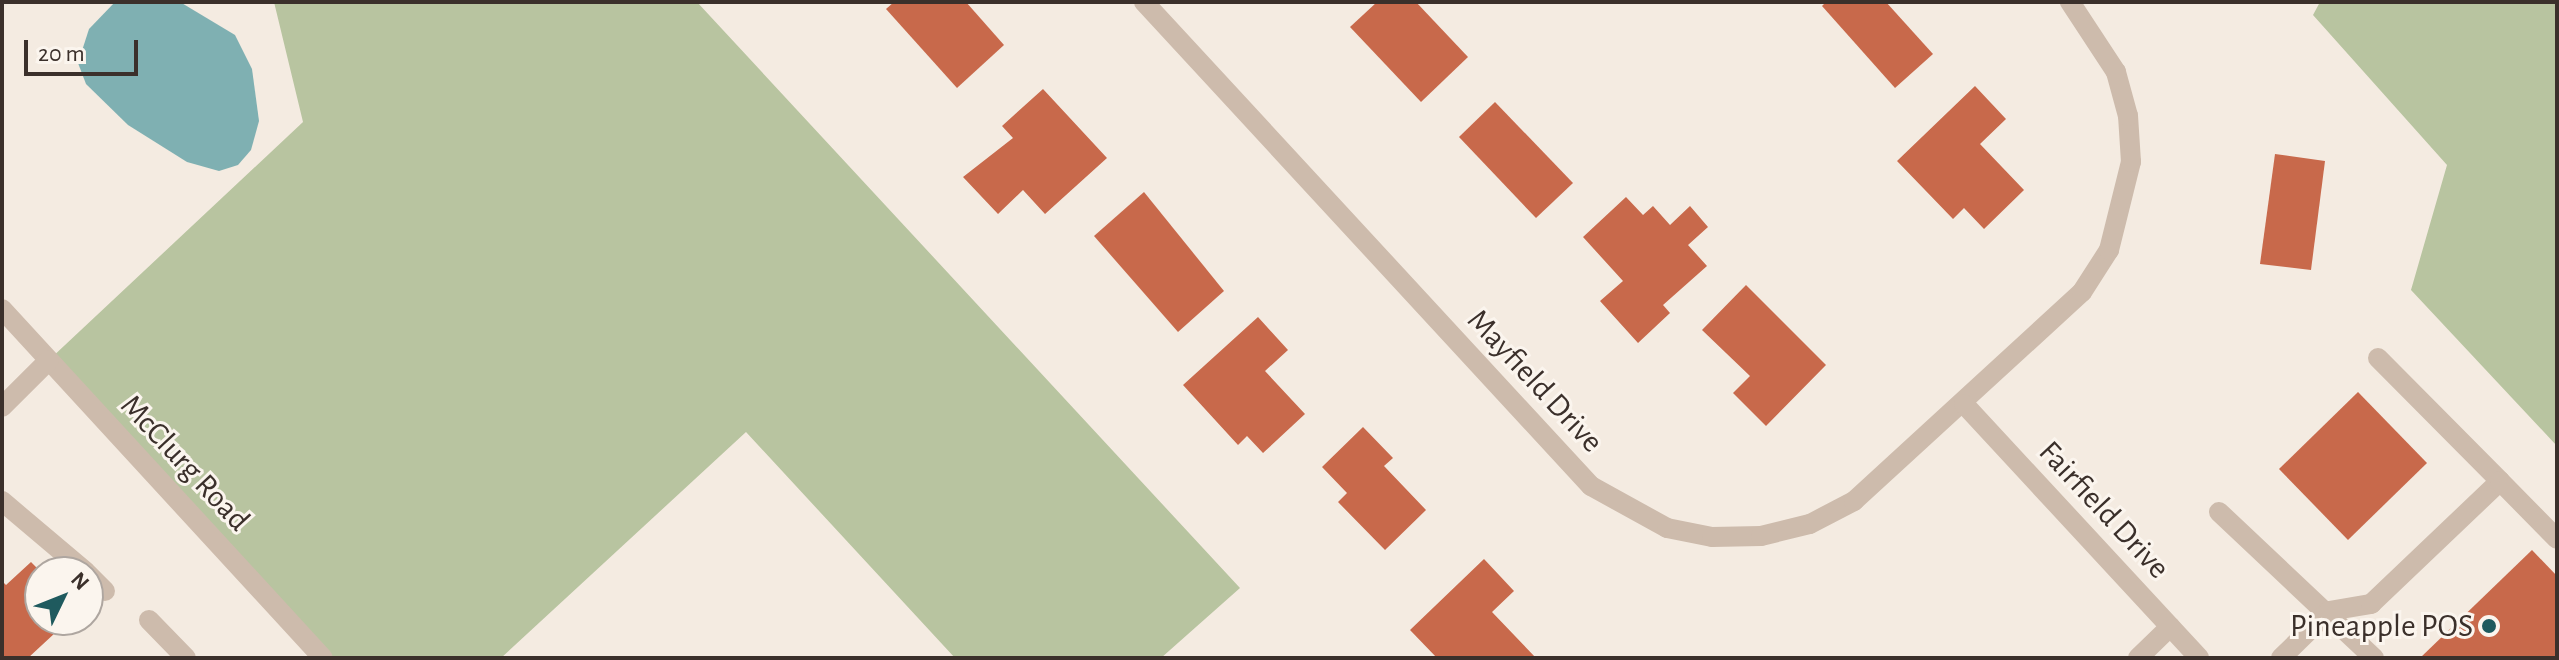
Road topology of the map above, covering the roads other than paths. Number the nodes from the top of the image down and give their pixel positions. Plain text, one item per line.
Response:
1 (1144, 2) edge
2 (2070, 2) edge
3 (2, 309) edge
4 (2378, 358) dead end
5 (49, 360) junction
6 (1964, 404) junction
7 (2, 407) edge
8 (2500, 481) junction
9 (2, 501) edge
10 (2219, 512) dead end
11 (2557, 539) edge
12 (67, 556) edge
13 (2329, 611) junction
14 (149, 620) dead end
15 (2170, 627) junction
16 (186, 658) edge
17 (323, 658) edge
18 (2138, 658) edge
19 (2199, 658) edge
20 (2281, 658) edge
21 (2374, 658) edge

1 - 6 street, Mayfield Drive
2 - 6 street, Mayfield Drive
3 - 5 street, McClurg Road
4 - 8 street
5 - 7 street
5 - 17 street, McClurg Road
6 - 15 street, Fairfield Drive
8 - 11 street
8 - 13 street
9 - 12 street
10 - 13 street
13 - 20 street
13 - 21 street
14 - 16 street
15 - 18 street
15 - 19 street, Fairfield Drive

